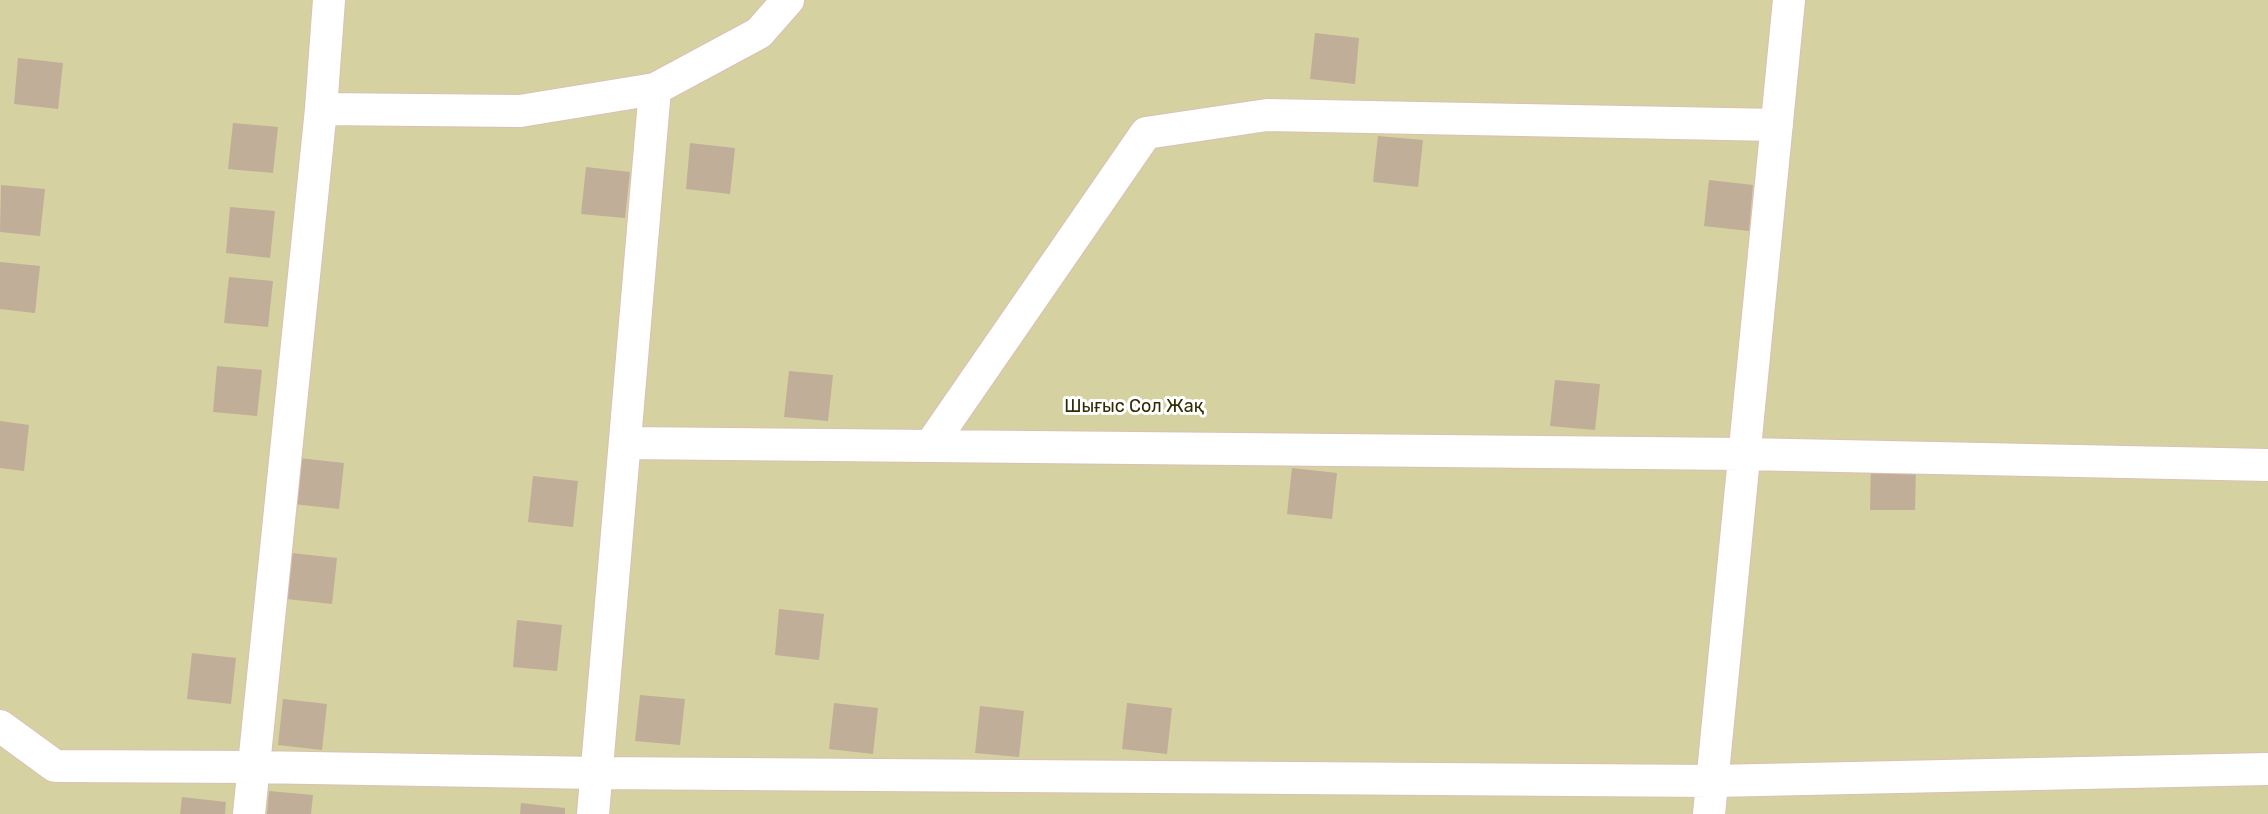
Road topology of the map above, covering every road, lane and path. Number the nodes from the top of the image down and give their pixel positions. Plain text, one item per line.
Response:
1 (329, 0) edge
2 (788, 0) edge
3 (1789, 0) edge
4 (655, 89) junction
5 (321, 109) junction
6 (1777, 125) junction
7 (625, 443) junction
8 (930, 446) junction
9 (1744, 454) junction
10 (2268, 465) edge
11 (0, 726) edge
12 (254, 767) junction
13 (2268, 769) edge
14 (597, 773) junction
15 (1713, 781) junction
16 (249, 814) edge
17 (594, 814) edge
18 (1709, 814) edge

1 - 5 street
2 - 4 street
3 - 6 street
4 - 5 street
4 - 7 street
5 - 12 street
6 - 8 street
6 - 9 street
7 - 8 street
7 - 14 street
8 - 9 street
9 - 10 street
9 - 15 street
11 - 12 street
12 - 14 street
12 - 16 street
13 - 15 street
14 - 15 street
14 - 17 street
15 - 18 street

